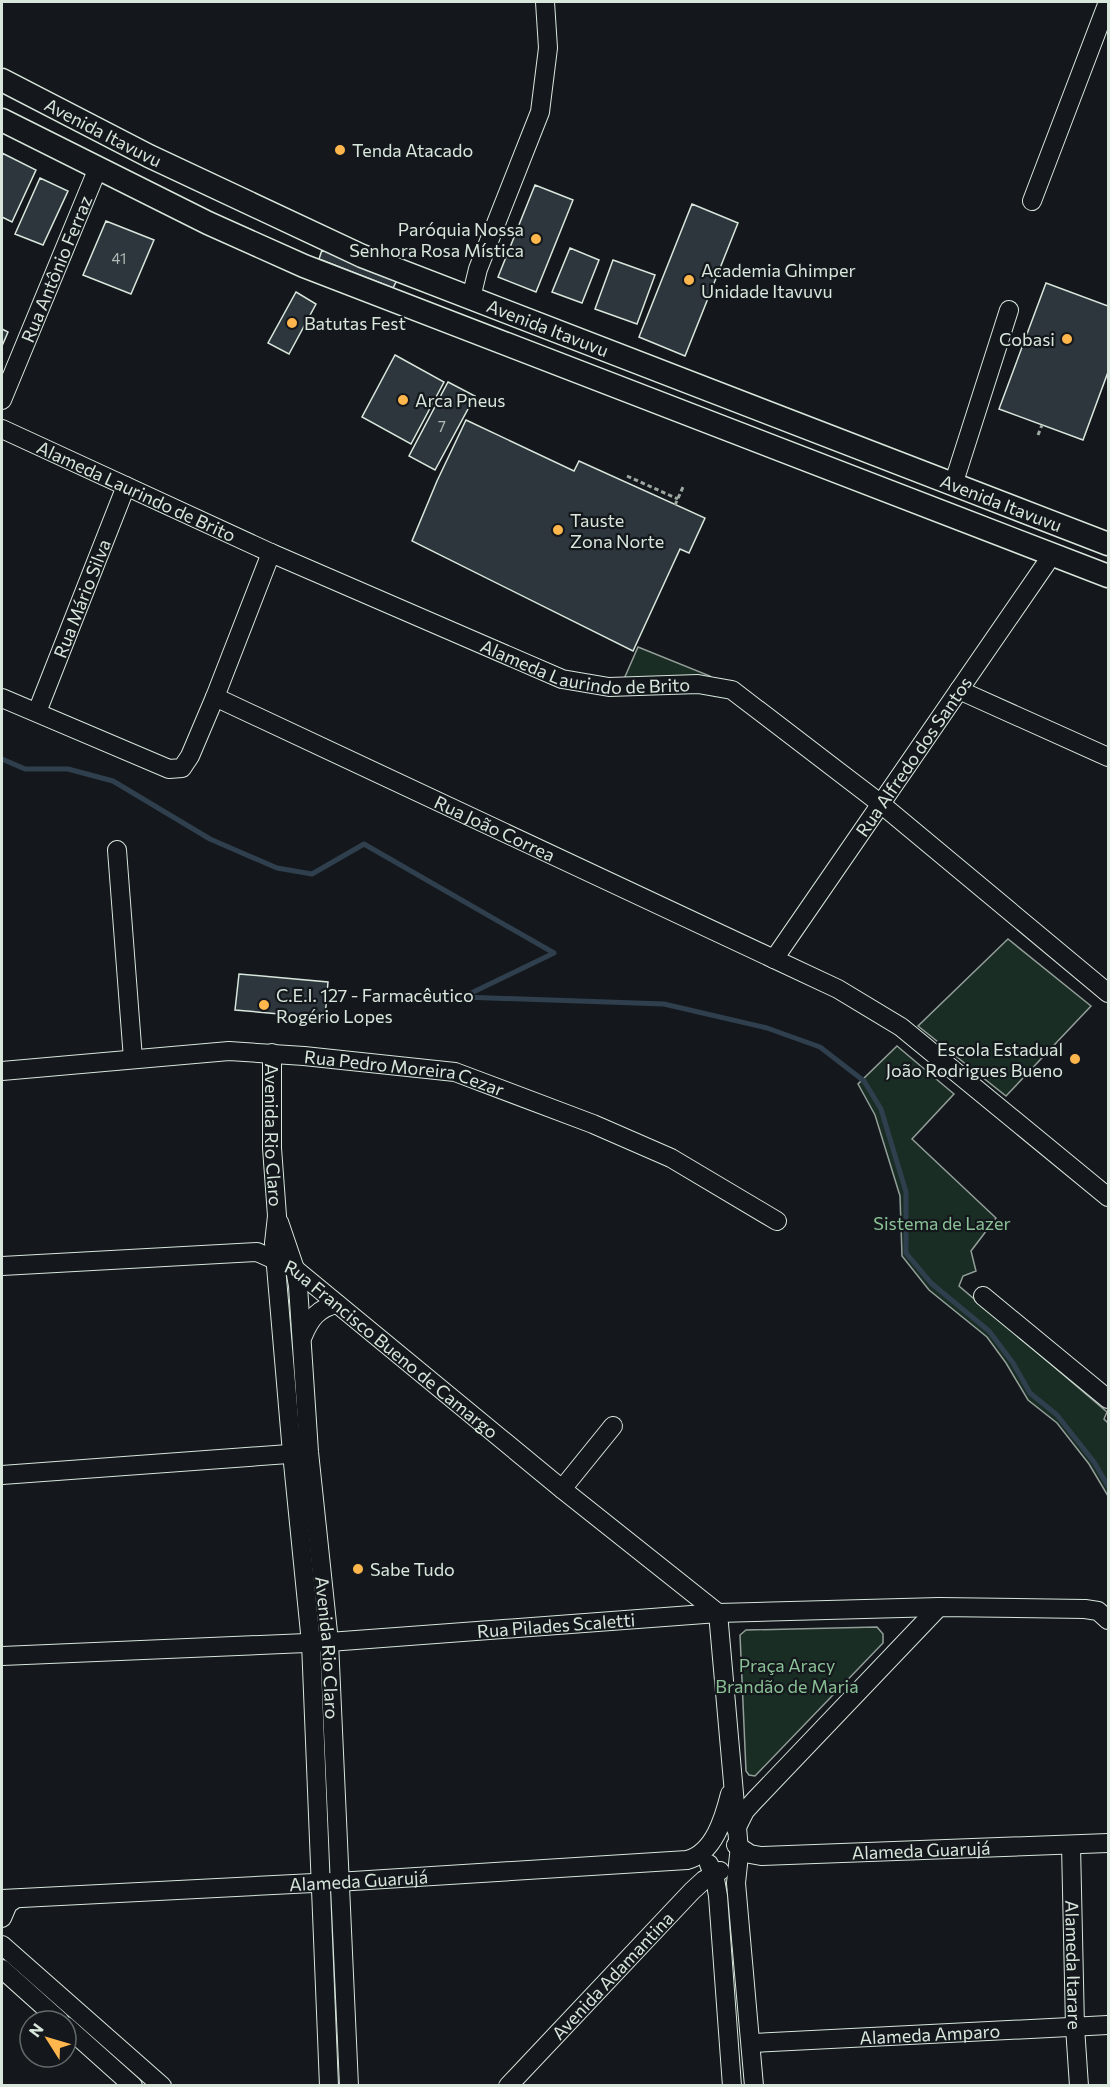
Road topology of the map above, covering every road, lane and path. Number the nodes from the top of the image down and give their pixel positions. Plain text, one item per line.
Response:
1 (545, 2) edge
2 (1108, 2) edge
3 (2, 80) edge
4 (2, 120) edge
5 (94, 128) junction
6 (98, 168) junction
7 (1032, 201) dead end
8 (471, 298) junction
9 (1009, 310) dead end
10 (485, 335) junction
11 (2, 400) edge
12 (1042, 425) dead end
13 (2, 429) edge
14 (1038, 435) dead end
15 (627, 476) dead end
16 (954, 485) junction
17 (126, 486) junction
18 (683, 487) dead end
19 (678, 499) junction
20 (675, 505) dead end
21 (1108, 544) edge
22 (271, 553) junction
23 (1052, 555) junction
24 (1108, 576) edge
25 (959, 690) junction
26 (215, 697) junction
27 (2, 698) edge
28 (37, 712) junction
29 (1108, 757) edge
30 (881, 804) junction
31 (117, 850) dead end
32 (774, 959) junction
33 (1108, 993) edge
34 (272, 1053) junction
35 (133, 1059) junction
36 (2, 1071) edge
37 (1108, 1197) edge
38 (277, 1216) junction
39 (777, 1221) dead end
40 (275, 1258) junction
41 (2, 1266) edge
42 (295, 1269) junction
43 (982, 1296) dead end
44 (337, 1304) junction
45 (303, 1336) junction
46 (1107, 1395) edge
47 (613, 1426) dead end
48 (301, 1453) junction
49 (2, 1476) edge
50 (562, 1489) junction
51 (670, 1575) junction
52 (939, 1607) junction
53 (898, 1608) junction
54 (718, 1613) junction
55 (667, 1617) junction
56 (1108, 1620) edge
57 (909, 1638) junction
58 (320, 1642) junction
59 (2, 1656) edge
60 (732, 1777) junction
61 (1108, 1844) edge
62 (738, 1845) junction
63 (1071, 1845) junction
64 (713, 1863) junction
65 (341, 1881) junction
66 (321, 1882) junction
67 (8, 1899) edge
68 (2, 1918) edge
69 (2, 1945) edge
70 (2, 1969) edge
71 (47, 2009) edge
72 (1108, 2025) edge
73 (1075, 2027) junction
74 (78, 2037) edge
75 (752, 2043) junction
76 (133, 2085) edge
77 (162, 2085) edge
78 (330, 2085) edge
79 (349, 2085) edge
80 (508, 2085) edge
81 (732, 2085) edge
82 (754, 2085) edge
83 (1079, 2085) edge

1 - 8 street
2 - 7 street
3 - 5 main road, Avenida Itavuvu
4 - 6 main road, Avenida Itavuvu
5 - 6 main road
5 - 8 main road, Avenida Itavuvu
6 - 10 main road, Avenida Itavuvu
6 - 11 street, Rua Antônio Ferraz
8 - 10 main road
8 - 16 main road, Avenida Itavuvu
9 - 16 street
10 - 23 main road, Avenida Itavuvu
12 - 14 path
13 - 17 street, Alameda Laurindo de Brito
15 - 19 path
16 - 21 main road, Avenida Itavuvu
17 - 22 street, Alameda Laurindo de Brito
17 - 28 street, Rua Mário Silva
18 - 19 path
19 - 20 path
22 - 26 street
22 - 30 street, Alameda Laurindo de Brito
23 - 24 main road, Avenida Itavuvu
23 - 25 street, Rua Alfredo dos Santos
25 - 29 street
25 - 30 street, Rua Alfredo dos Santos
26 - 28 street
26 - 32 street, Rua João Correa
27 - 28 street
30 - 32 street, Rua Alfredo dos Santos
30 - 33 street, Alameda Laurindo de Brito
31 - 35 street
32 - 37 street, Rua João Correa
34 - 35 street, Rua Pedro Moreira Cezar
34 - 38 street, Avenida Rio Claro
34 - 39 street, Rua Pedro Moreira Cezar
35 - 36 street, Rua Pedro Moreira Cezar
38 - 40 street, Avenida Rio Claro
38 - 42 street, Avenida Rio Claro
40 - 41 street, Rua Francisco Bueno de Camargo
40 - 42 street, Rua Francisco Bueno de Camargo
40 - 48 street, Avenida Rio Claro
42 - 44 street, Rua Francisco Bueno de Camargo
42 - 45 street, Avenida Rio Claro
43 - 46 street
44 - 45 street
44 - 50 street, Rua Francisco Bueno de Camargo
45 - 48 street, Avenida Rio Claro
47 - 50 street
48 - 49 street
48 - 58 street, Avenida Rio Claro
50 - 51 street, Rua Francisco Bueno de Camargo
51 - 54 street, Rua Francisco Bueno de Camargo
51 - 55 street
52 - 53 street, Rua Pilades Scaletti
52 - 56 street, Rua Pilades Scaletti
52 - 57 street
53 - 54 street, Rua Pilades Scaletti
53 - 57 street
54 - 55 street, Rua Pilades Scaletti
54 - 60 street
55 - 58 street, Rua Pilades Scaletti
57 - 62 street
58 - 59 street, Rua Pilades Scaletti
58 - 65 street, Avenida Rio Claro
58 - 66 street, Avenida Rio Claro
60 - 62 street
60 - 64 street
61 - 63 street, Alameda Guarujá
62 - 63 street, Alameda Guarujá
62 - 64 street
62 - 64 street, Alameda Guarujá
62 - 75 street
63 - 73 street, Alameda Itarare
64 - 65 street, Alameda Guarujá
64 - 80 street, Avenida Adamantina
64 - 81 street
65 - 66 street, Alameda Guarujá
65 - 79 street, Avenida Rio Claro
66 - 67 street, Alameda Guarujá
66 - 78 street, Avenida Rio Claro
67 - 68 street
69 - 77 street
70 - 71 street
72 - 73 street, Alameda Amparo
73 - 75 street, Alameda Amparo
73 - 83 street, Alameda Itarare
74 - 76 street
75 - 82 street

